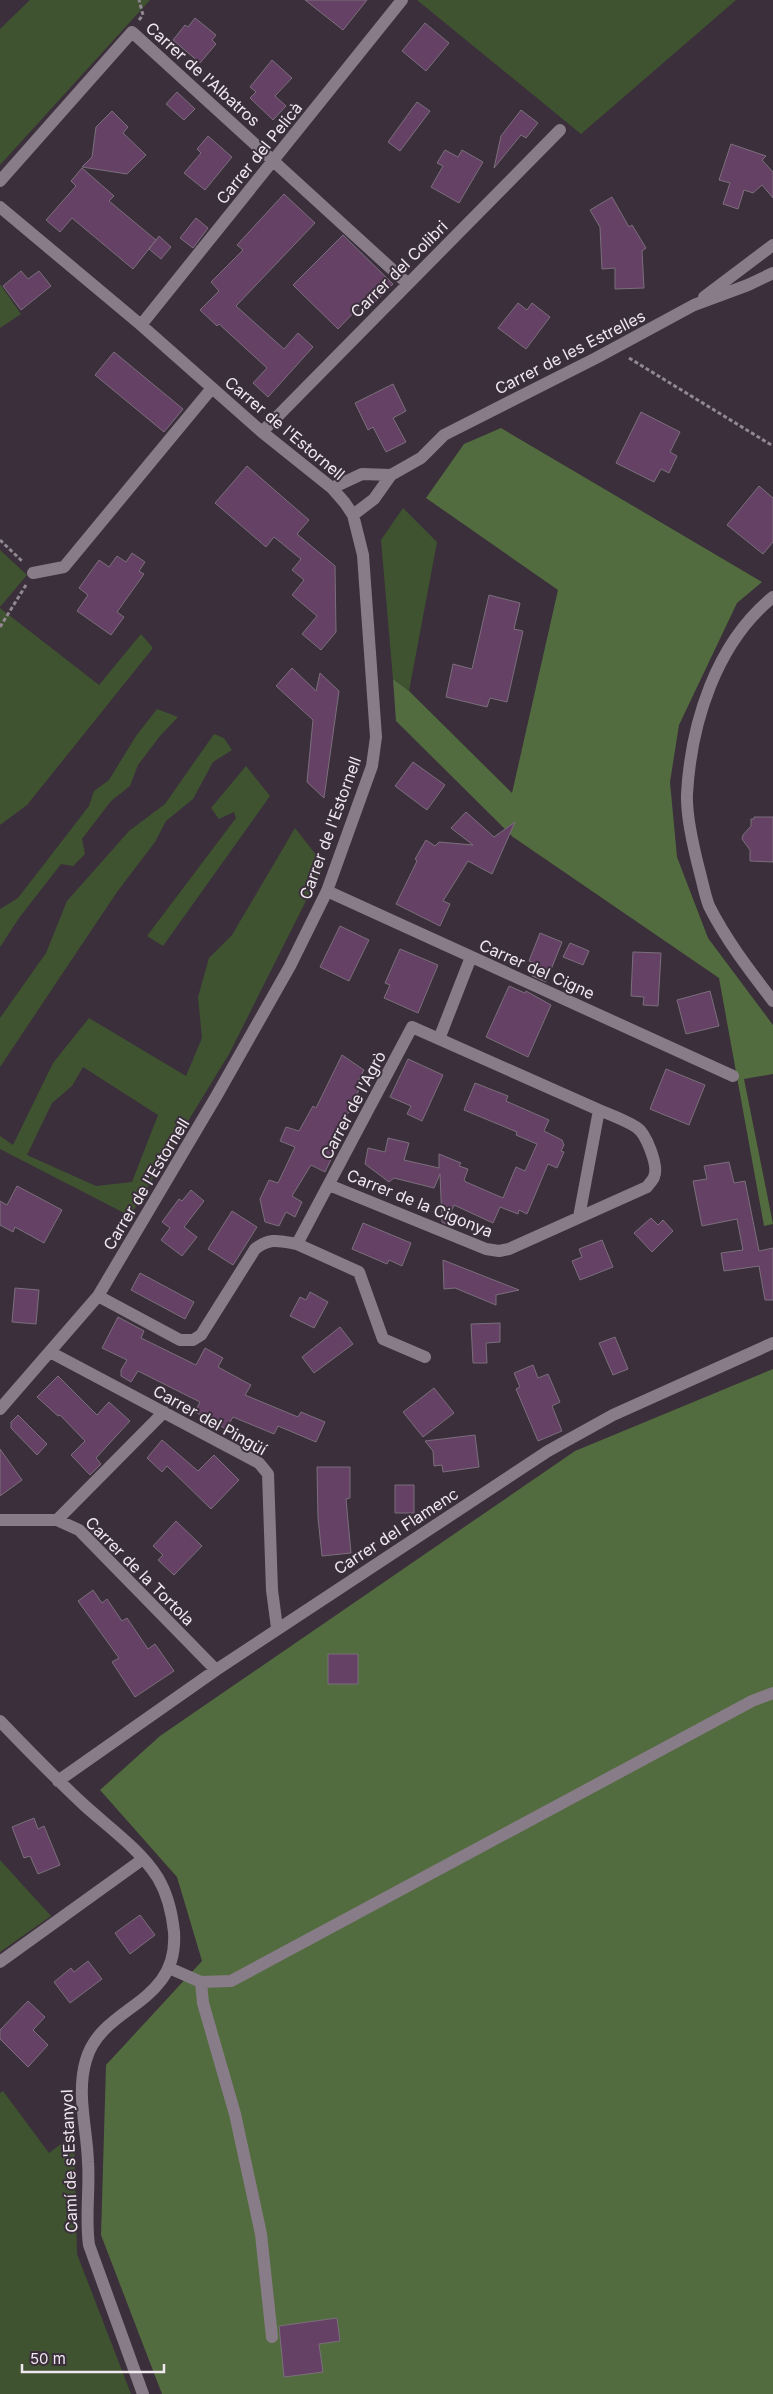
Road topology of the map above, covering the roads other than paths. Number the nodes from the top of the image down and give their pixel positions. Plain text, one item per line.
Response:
1 (402, 0) edge
2 (560, 130) dead end
3 (274, 160) junction
4 (0, 181) edge
5 (0, 208) edge
6 (773, 245) edge
7 (773, 273) edge
8 (407, 283) junction
9 (694, 305) junction
10 (142, 325) junction
11 (212, 388) junction
12 (262, 432) junction
13 (391, 475) junction
14 (332, 488) junction
15 (353, 515) junction
16 (33, 572) road end
17 (773, 597) edge
18 (328, 891) junction
19 (471, 957) junction
20 (773, 1001) edge
21 (439, 1039) junction
22 (733, 1076) dead end
23 (599, 1110) junction
24 (329, 1185) junction
25 (579, 1217) junction
26 (297, 1244) junction
27 (98, 1296) junction
28 (773, 1343) edge
29 (50, 1352) junction
30 (425, 1357) dead end
31 (0, 1409) edge
32 (164, 1412) junction
33 (0, 1520) edge
34 (57, 1520) junction
35 (277, 1628) junction
36 (216, 1670) junction
37 (773, 1693) edge
38 (0, 1721) edge
39 (58, 1781) junction
40 (143, 1859) junction
41 (0, 1962) edge
42 (169, 1968) junction
43 (201, 1982) junction
44 (272, 2337) dead end
45 (143, 2394) edge

1 - 3 street, Carrer del Pelicà
2 - 8 street, Carrer del Colibri
3 - 4 street, Carrer de l'Albatros
3 - 8 street, Carrer de l'Albatros
3 - 10 street, Carrer del Pelicà
5 - 10 street, Carrer de l'Estornell
6 - 9 street
7 - 9 street, Carrer de les Estrelles
8 - 12 street, Carrer del Colibri
9 - 13 street, Carrer de les Estrelles
10 - 11 street, Carrer de l'Estornell
11 - 12 street, Carrer de l'Estornell
11 - 16 street
12 - 14 street, Carrer de l'Estornell
13 - 14 street
13 - 15 street, Carrer de les Estrelles
14 - 15 street, Carrer de l'Estornell
15 - 18 street, Carrer de l'Estornell
17 - 20 street
18 - 19 street, Carrer del Cigne
18 - 27 street, Carrer de l'Estornell
19 - 21 street
19 - 22 street, Carrer del Cigne
21 - 23 street, Carrer de l'Agrò
21 - 24 street, Carrer de l'Agrò
23 - 25 street
23 - 25 street, Carrer de la Cigonya
24 - 25 street, Carrer de la Cigonya
24 - 26 street, Carrer de l'Agrò
26 - 27 street
26 - 30 street
27 - 29 street, Carrer de l'Estornell
28 - 35 street, Carrer del Flamenc
29 - 31 street, Carrer de l'Estornell
29 - 32 street, Carrer del Pingüí
32 - 34 street
32 - 35 street, Carrer del Pingüí
33 - 34 street, Carrer de la Tortola
34 - 36 street, Carrer de la Tortola
35 - 36 street, Carrer del Flamenc
36 - 39 street, Carrer del Flamenc
37 - 43 street
38 - 39 street, Camí de s'Estanyol
39 - 40 street, Camí de s'Estanyol
40 - 41 street
40 - 42 street, Camí de s'Estanyol
42 - 43 street
42 - 45 street, Camí de s'Estanyol
43 - 44 street

